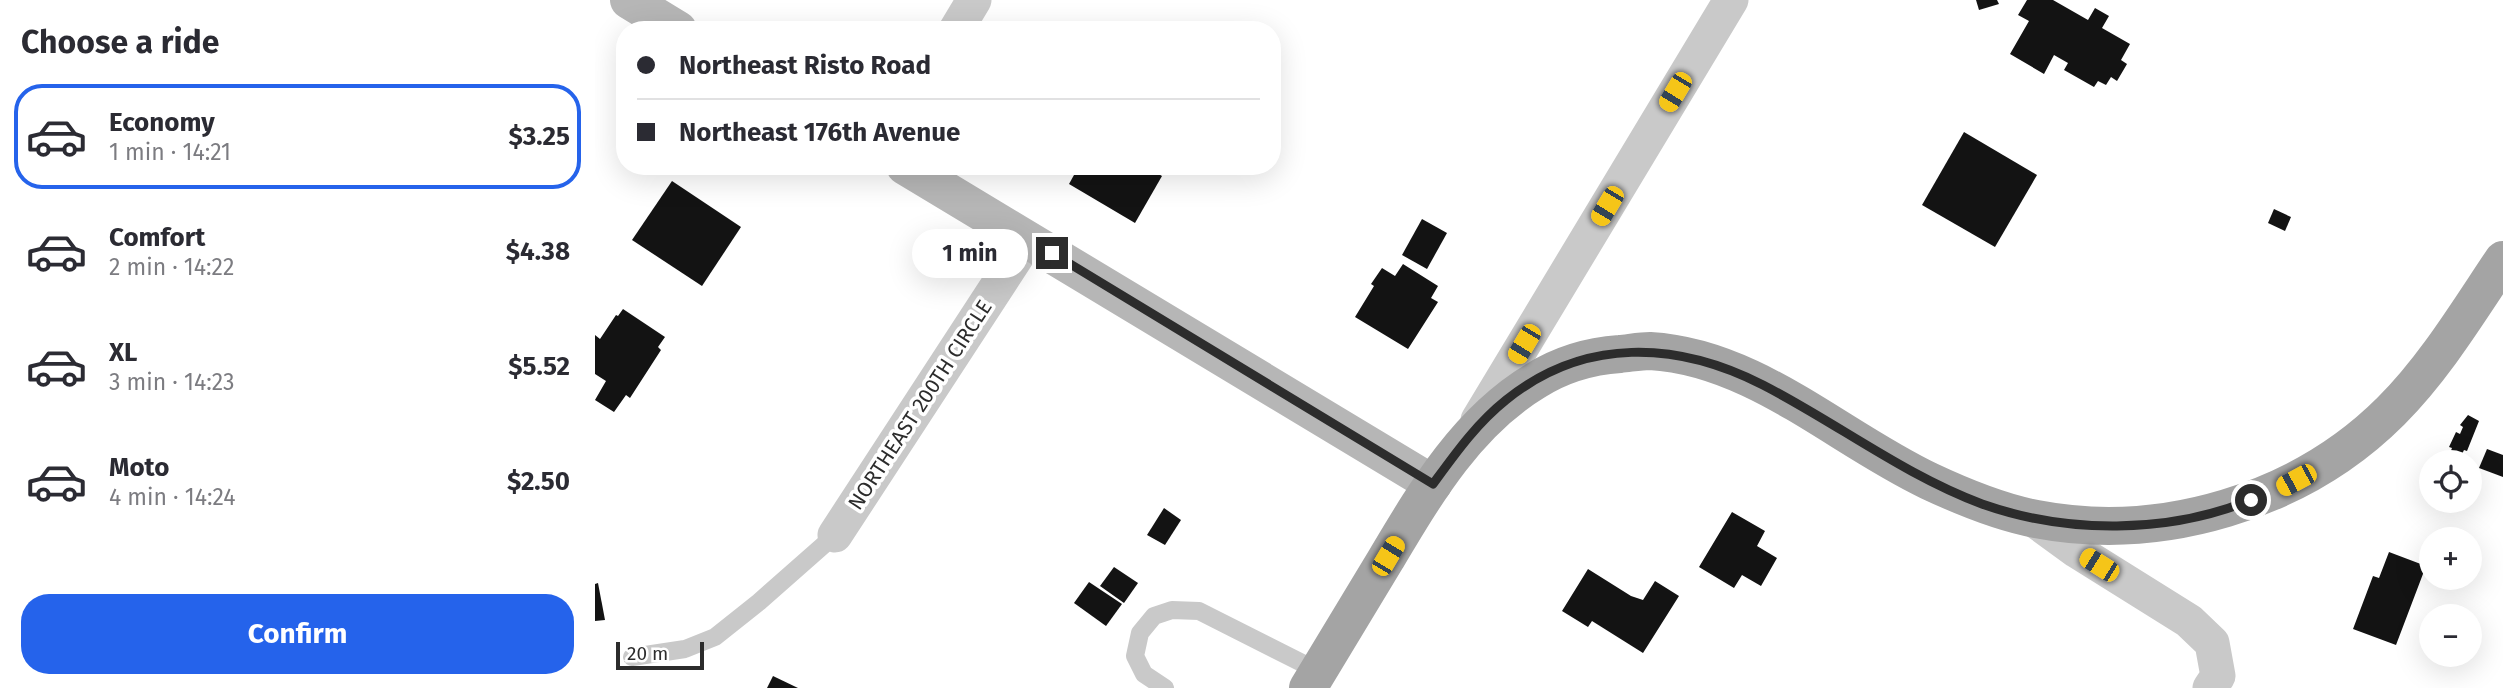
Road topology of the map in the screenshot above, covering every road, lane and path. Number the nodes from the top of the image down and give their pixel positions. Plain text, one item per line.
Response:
1 (629, 0) edge
2 (974, 0) edge
3 (1731, 0) edge
4 (663, 21) edge
5 (961, 21) edge
6 (920, 175) edge
7 (1028, 239) junction
8 (2503, 260) edge
9 (1469, 436) junction
10 (1433, 484) junction
11 (2033, 519) junction
12 (835, 535) joint
13 (632, 657) dead end
14 (1313, 679) edge
15 (1165, 688) edge
16 (2210, 688) edge

1 - 4 street
2 - 5 street
3 - 9 street
6 - 7 street
7 - 10 street
7 - 12 street, NORTHEAST 200TH CIRCLE
8 - 11 main road
9 - 10 main road
9 - 11 main road
10 - 14 main road
11 - 16 street
12 - 13 lane
14 - 15 lane

